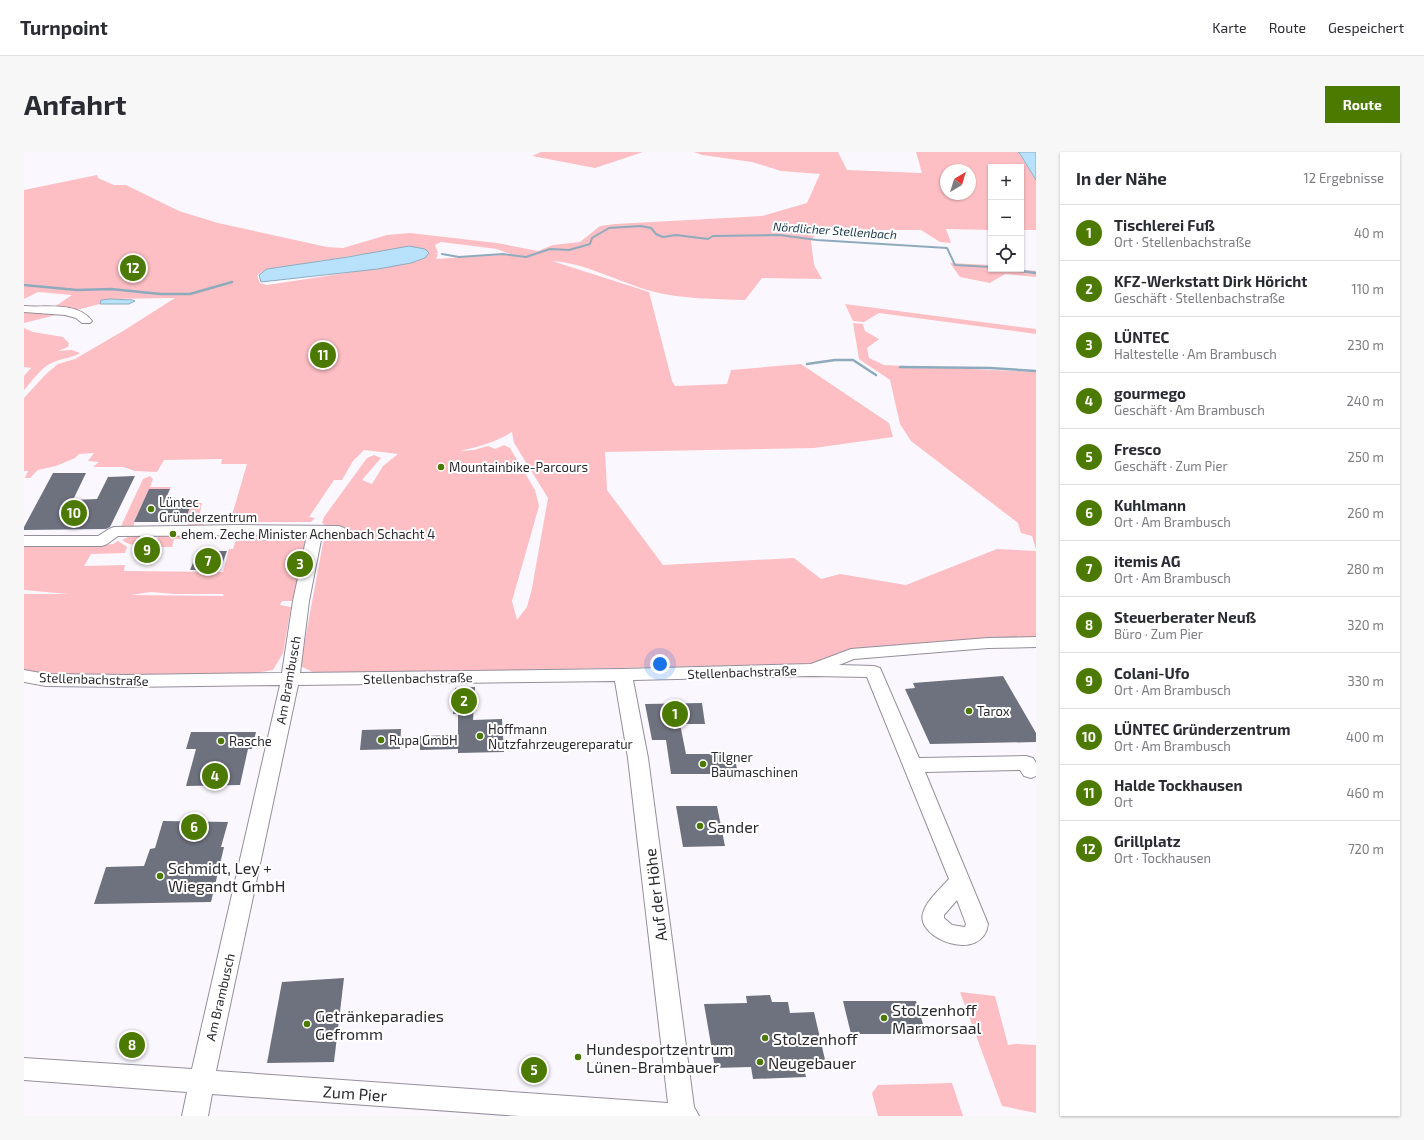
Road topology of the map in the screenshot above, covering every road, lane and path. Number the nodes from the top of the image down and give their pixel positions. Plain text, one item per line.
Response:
1 (24, 309) edge
2 (86, 321) dead end
3 (315, 531) junction
4 (339, 531) dead end
5 (24, 542) edge
6 (1036, 642) edge
7 (812, 670) junction
8 (623, 675) junction
9 (24, 676) edge
10 (290, 680) junction
11 (912, 765) junction
12 (1031, 772) dead end
13 (960, 880) dead end
14 (24, 1069) edge
15 (202, 1082) junction
16 (195, 1116) edge
17 (682, 1116) edge
18 (686, 1116) edge

1 - 2 street
3 - 4 street
3 - 5 street
3 - 10 street, Am Brambusch
6 - 7 street, Stellenbachstraße
7 - 8 street, Stellenbachstraße
7 - 11 street, Stellenbachstraße
8 - 10 street, Stellenbachstraße
8 - 17 street, Auf der Höhe
9 - 10 street, Stellenbachstraße
10 - 15 street, Am Brambusch
11 - 12 street
11 - 13 street, Stellenbachstraße
14 - 15 street, Zum Pier
15 - 16 street, Am Brambusch
15 - 17 street, Zum Pier
17 - 18 street, Zum Pier

